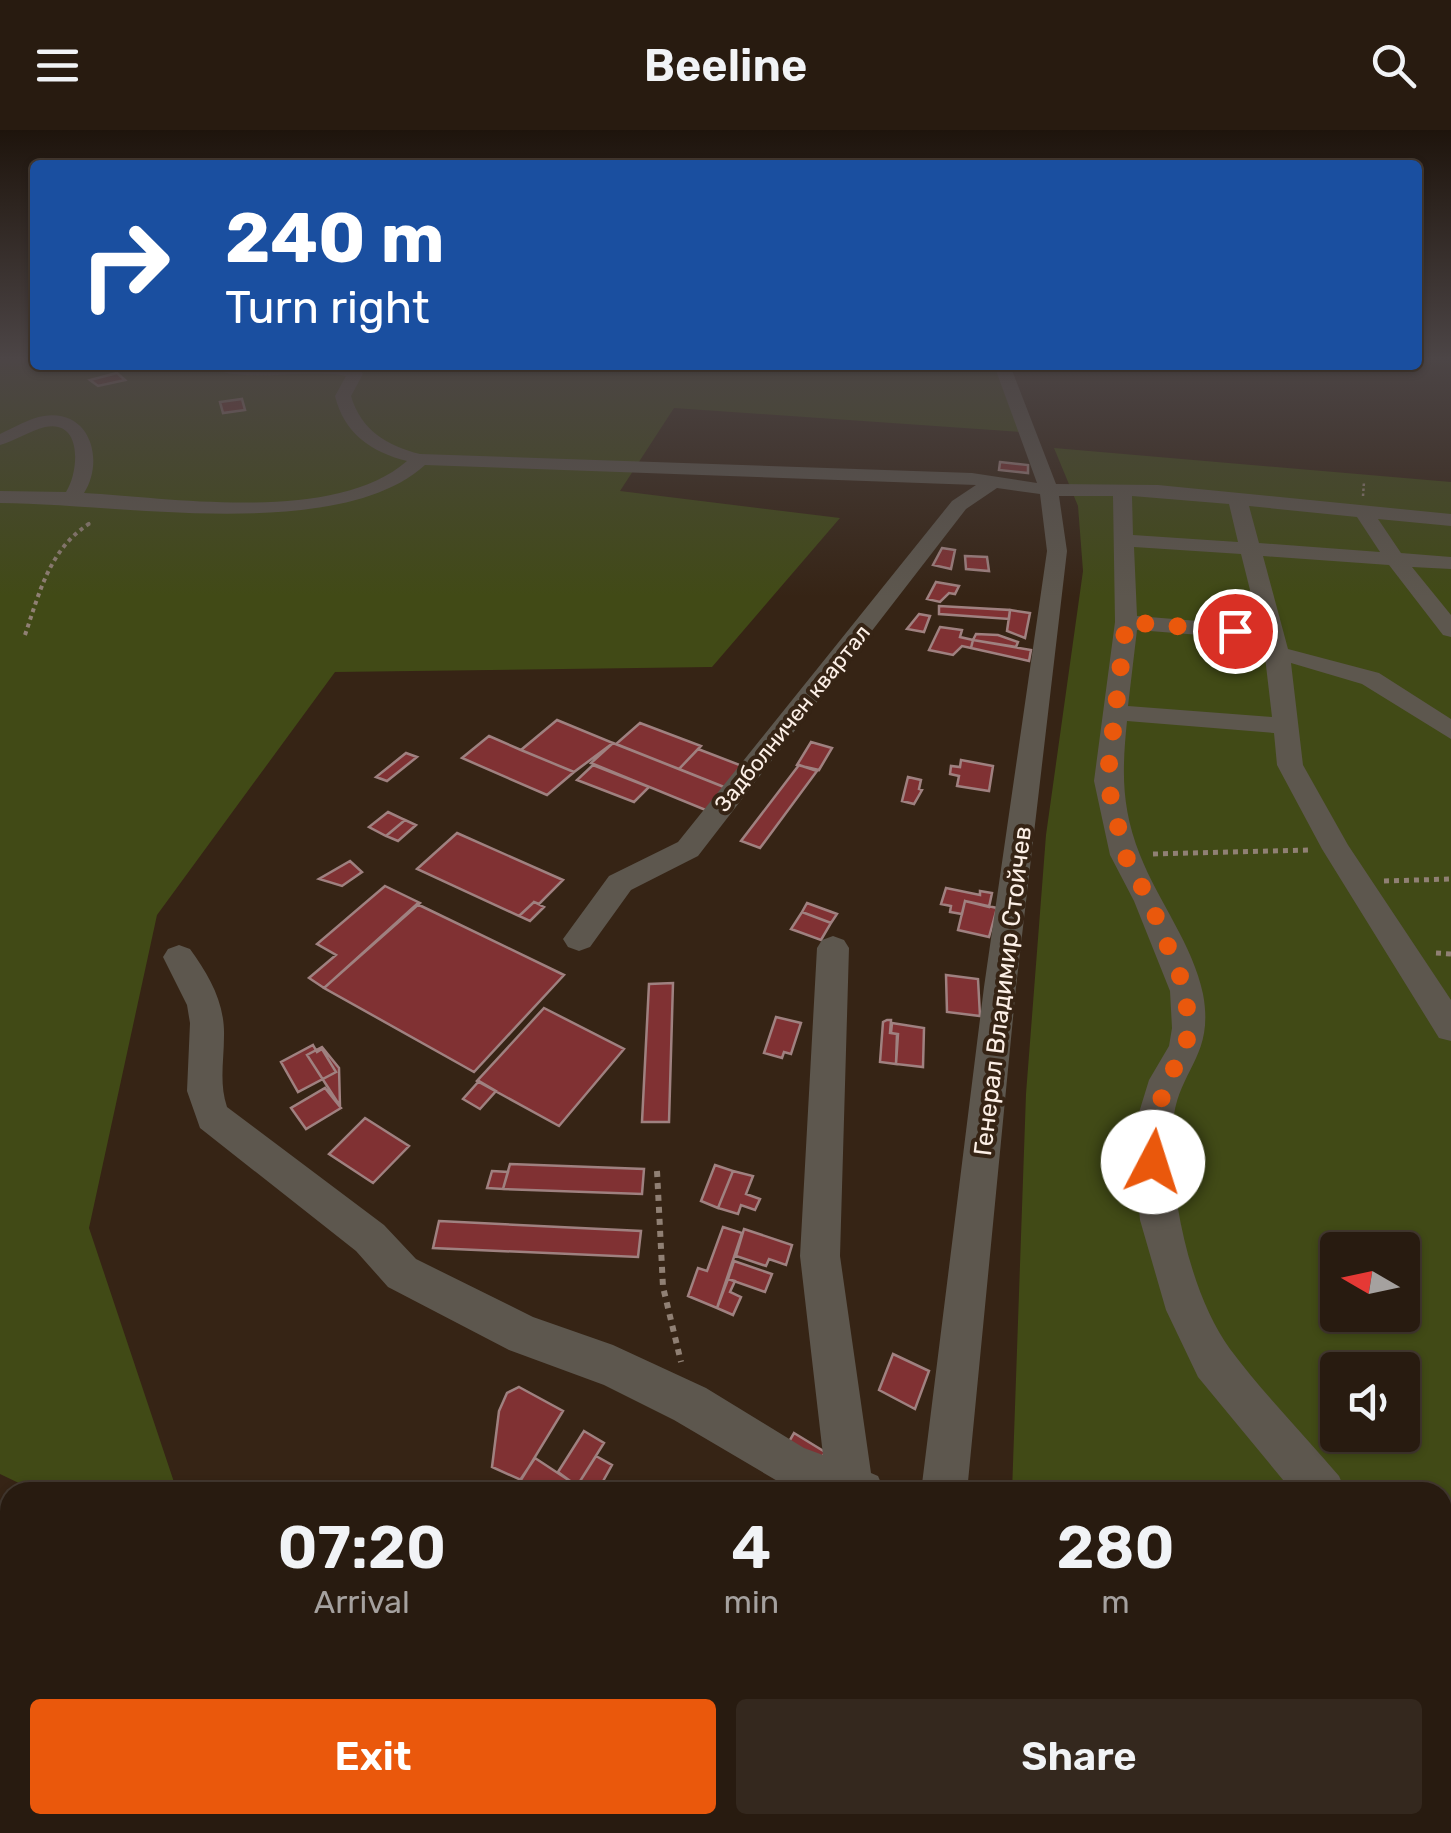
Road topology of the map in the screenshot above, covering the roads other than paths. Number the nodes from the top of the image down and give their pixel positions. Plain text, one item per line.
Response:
1 (80, 437) edge
2 (369, 437) edge
3 (1030, 437) edge
4 (420, 460) junction
5 (994, 482) junction
6 (1049, 490) junction
7 (1122, 490) junction
8 (73, 496) junction
9 (0, 497) edge
10 (1237, 498) junction
11 (1362, 509) junction
12 (1451, 520) edge
13 (1124, 540) junction
14 (1251, 550) junction
15 (1394, 558) junction
16 (1451, 562) edge
17 (1126, 622) junction
18 (1451, 630) edge
19 (1275, 644) junction
20 (1117, 713) junction
21 (1285, 726) junction
22 (1451, 731) edge
23 (580, 940) dead end
24 (833, 948) dead end
25 (179, 957) dead end
26 (1451, 1028) edge
27 (832, 1482) edge
28 (855, 1482) edge
29 (945, 1482) edge
30 (1315, 1482) edge

1 - 8 street
2 - 4 street
3 - 6 street, Генерал Владимир Стойчев
4 - 5 street
4 - 8 street
5 - 6 street
5 - 23 street, Задболничен квартал
6 - 7 street
6 - 29 street, Генерал Владимир Стойчев
7 - 10 street
7 - 13 street
8 - 9 street
10 - 11 street
10 - 14 street
11 - 12 street
11 - 15 street
13 - 14 street
13 - 17 street
14 - 15 street
14 - 19 street
15 - 16 street
15 - 18 street
17 - 19 street
17 - 20 street
19 - 21 street
19 - 22 street
20 - 21 street
20 - 30 street
21 - 26 street
24 - 28 street
25 - 27 street

